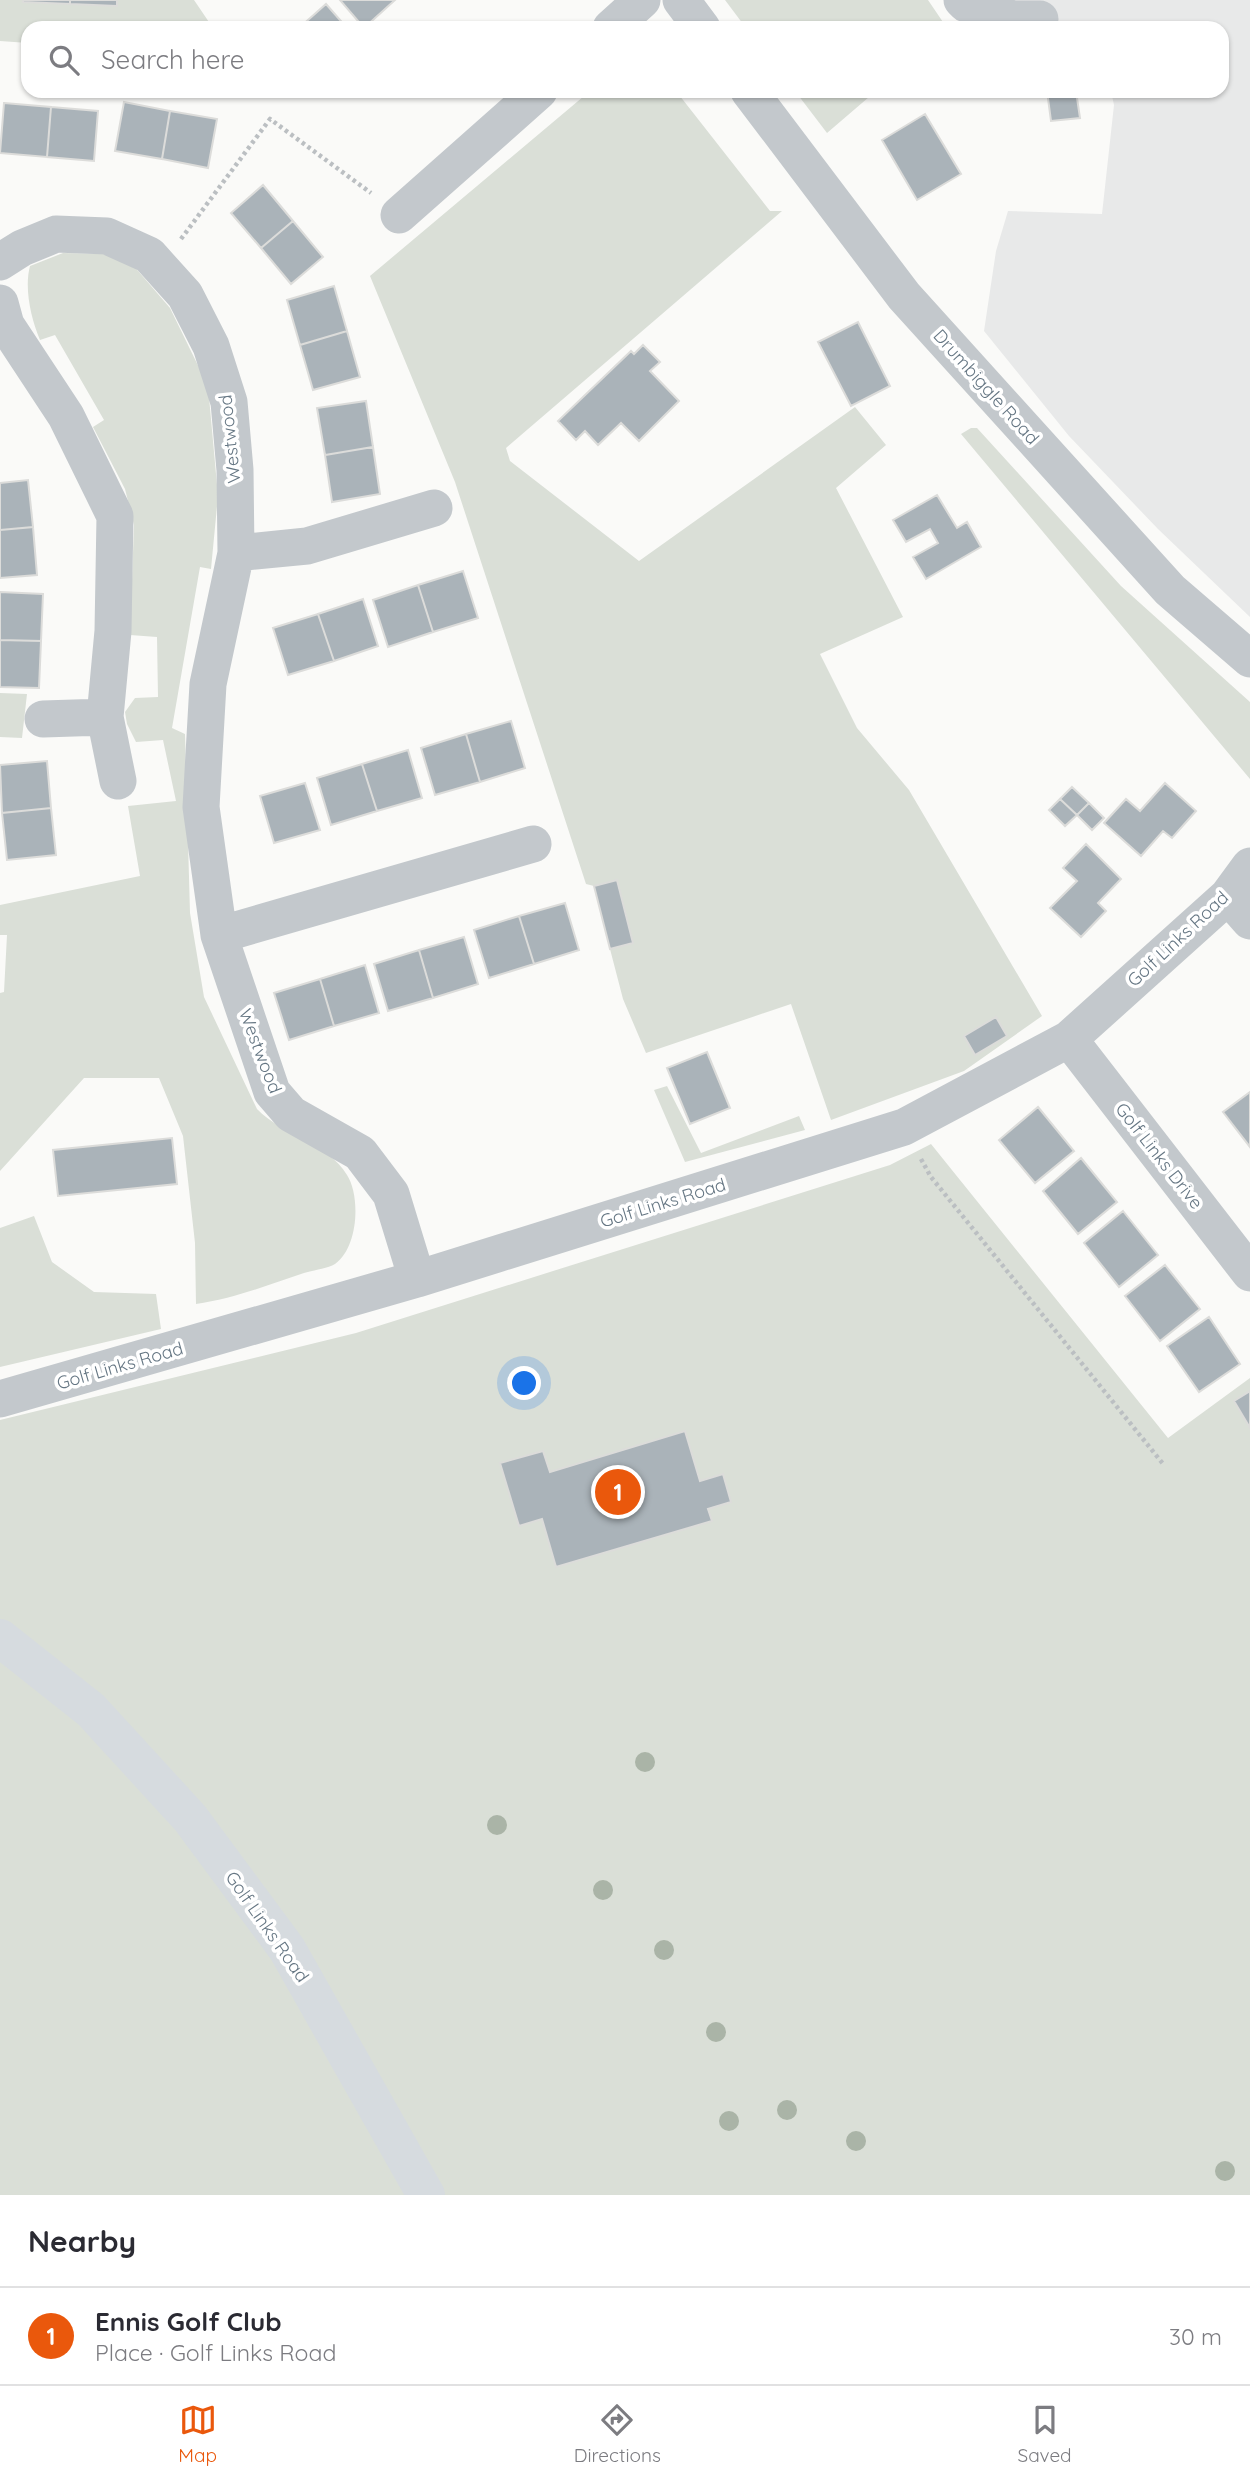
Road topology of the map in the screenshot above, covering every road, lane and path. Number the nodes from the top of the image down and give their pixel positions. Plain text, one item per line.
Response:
1 (642, 0) edge
2 (681, 0) edge
3 (962, 0) edge
4 (1040, 19) dead end
5 (619, 21) edge
6 (697, 21) edge
7 (531, 98) edge
8 (754, 98) edge
9 (399, 215) joint
10 (0, 262) edge
11 (160, 267) junction
12 (0, 303) edge
13 (434, 508) dead end
14 (236, 553) junction
15 (1250, 659) edge
16 (105, 717) junction
17 (43, 719) dead end
18 (118, 781) dead end
19 (533, 844) dead end
20 (1250, 866) edge
21 (1239, 909) edge
22 (219, 935) junction
23 (1069, 1039) junction
24 (904, 1127) junction
25 (1250, 1273) edge
26 (418, 1279) junction
27 (0, 1399) edge
28 (1164, 1465) dead end
29 (0, 1638) edge
30 (426, 2195) edge

1 - 5 street
2 - 6 street
3 - 4 street
7 - 9 street
8 - 15 street, Drumbiggle Road
9 - 11 path
10 - 11 street, Westwood
11 - 14 street, Westwood
12 - 16 street
13 - 14 street
14 - 22 street, Westwood
16 - 17 street
16 - 18 street
19 - 22 street
20 - 21 street, Golf Links Road
21 - 23 street, Golf Links Road
22 - 26 street, Westwood
23 - 24 street, Golf Links Road
23 - 25 street, Golf Links Drive
24 - 26 street, Golf Links Road
24 - 28 path
26 - 27 street, Golf Links Road
29 - 30 main road, Golf Links Road

